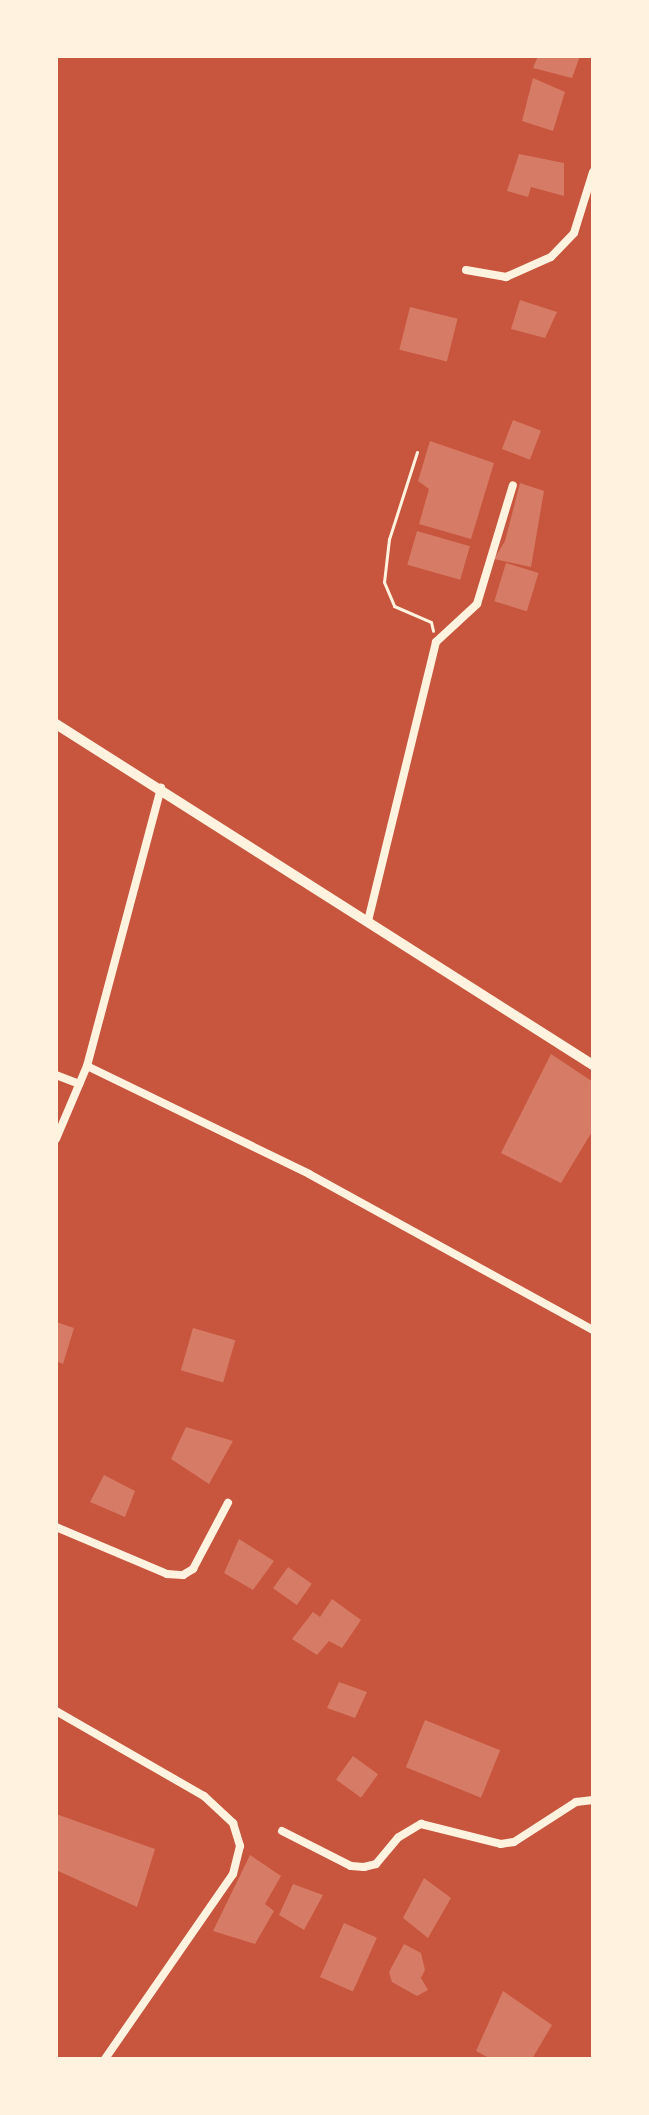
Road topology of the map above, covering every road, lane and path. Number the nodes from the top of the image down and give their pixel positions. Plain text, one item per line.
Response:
1 (593, 172) edge
2 (466, 270) dead end
3 (417, 452) dead end
4 (513, 485) dead end
5 (436, 642) junction
6 (56, 724) edge
7 (161, 788) junction
8 (368, 921) junction
9 (593, 1065) edge
10 (87, 1066) junction
11 (56, 1075) edge
12 (79, 1084) junction
13 (56, 1139) edge
14 (593, 1330) edge
15 (228, 1503) dead end
16 (56, 1527) edge
17 (56, 1711) edge
18 (593, 1800) edge
19 (282, 1831) dead end
20 (105, 2059) edge

1 - 2 street
3 - 5 path
4 - 5 street
5 - 8 street
6 - 7 street
7 - 8 street
7 - 10 street
8 - 9 street
10 - 12 street
10 - 14 street
11 - 12 street
12 - 13 street
15 - 16 street
17 - 20 street
18 - 19 street

